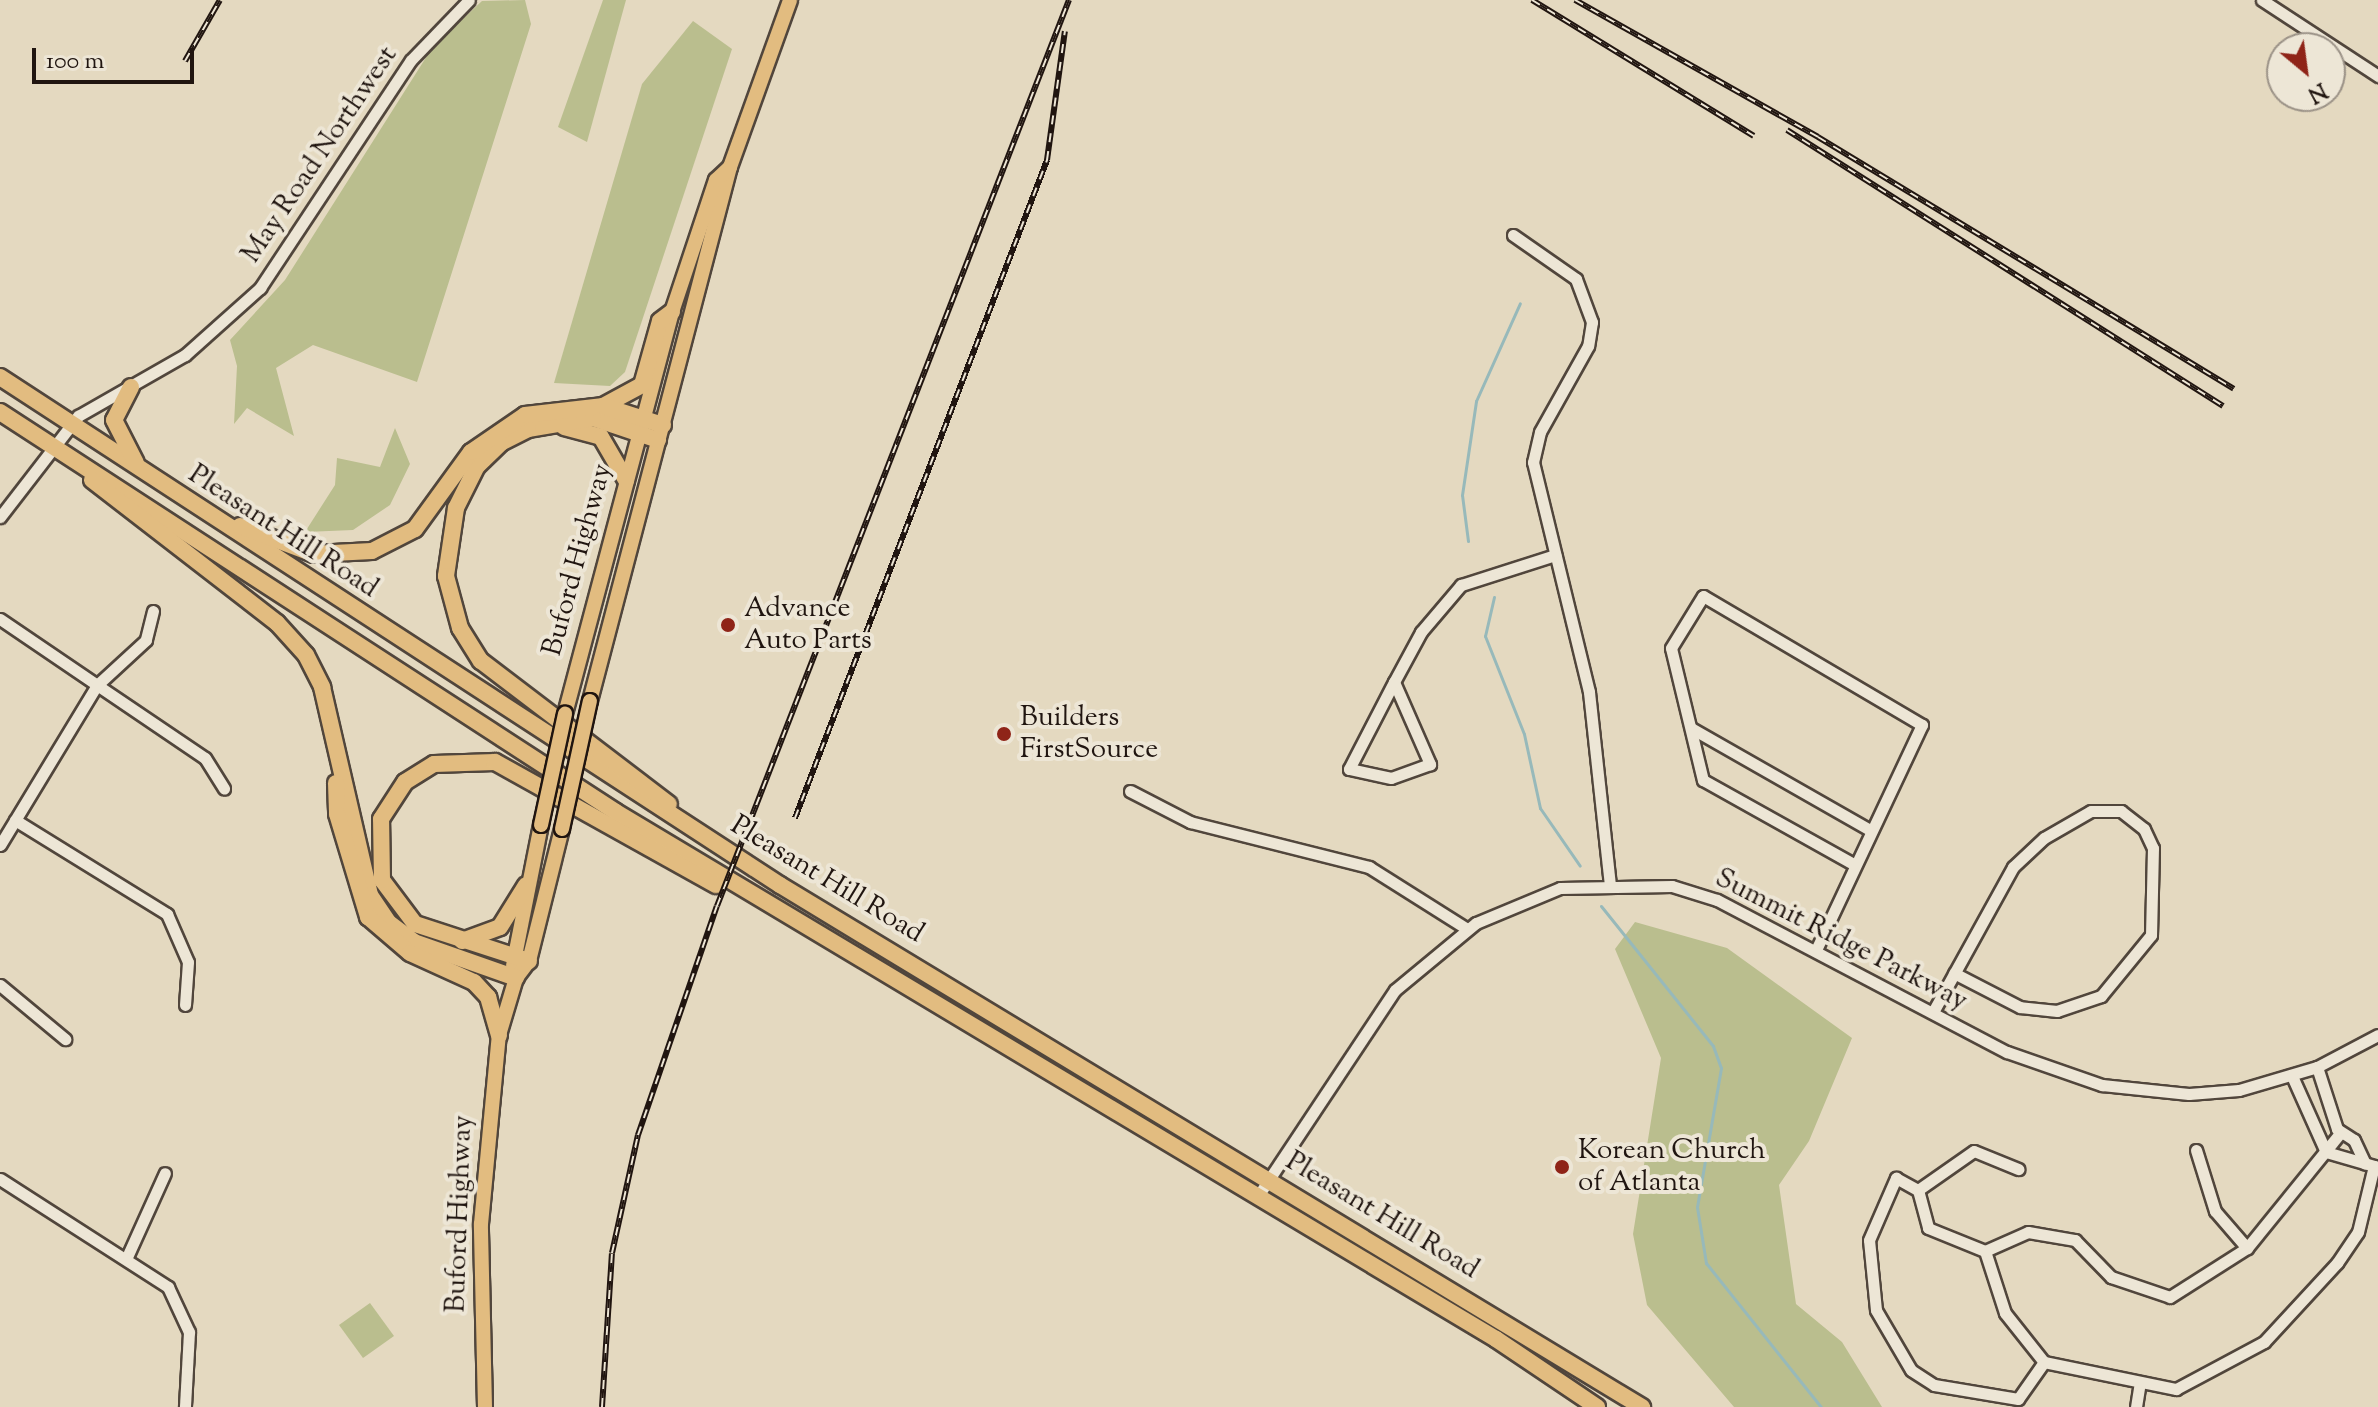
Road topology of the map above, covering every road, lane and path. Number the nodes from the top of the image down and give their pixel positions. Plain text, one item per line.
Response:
1 (469, 0) edge
2 (790, 0) edge
3 (2262, 0) edge
4 (2378, 76) edge
5 (730, 167) junction
6 (1513, 235) dead end
7 (672, 312) junction
8 (0, 377) edge
9 (131, 387) junction
10 (603, 406) junction
11 (0, 412) edge
12 (643, 418) junction
13 (71, 425) junction
14 (660, 433) junction
15 (638, 435) junction
16 (52, 445) junction
17 (144, 473) junction
18 (626, 480) junction
19 (456, 508) junction
20 (201, 510) junction
21 (0, 517) edge
22 (1555, 555) junction
23 (153, 611) dead end
24 (0, 619) edge
25 (1394, 682) junction
26 (97, 685) junction
27 (1691, 728) junction
28 (335, 737) junction
29 (224, 788) dead end
30 (1130, 791) dead end
31 (15, 820) junction
32 (1870, 830) junction
33 (0, 845) edge
34 (1853, 864) junction
35 (526, 885) junction
36 (780, 885) junction
37 (1610, 885) junction
38 (1467, 929) junction
39 (817, 936) junction
40 (460, 942) junction
41 (1816, 950) junction
42 (510, 956) junction
43 (529, 961) junction
44 (1954, 973) junction
45 (516, 978) junction
46 (0, 985) edge
47 (185, 1005) dead end
48 (1933, 1012) junction
49 (499, 1035) junction
50 (2378, 1035) edge
51 (65, 1039) dead end
52 (2317, 1067) junction
53 (2292, 1076) junction
54 (2341, 1132) junction
55 (2196, 1150) dead end
56 (2326, 1152) junction
57 (2372, 1166) edge
58 (2018, 1169) dead end
59 (165, 1173) dead end
60 (0, 1179) edge
61 (1270, 1179) junction
62 (1918, 1190) junction
63 (1258, 1196) junction
64 (2247, 1248) junction
65 (1985, 1251) junction
66 (127, 1257) junction
67 (2044, 1362) junction
68 (2139, 1387) junction
69 (185, 1407) edge
70 (485, 1407) edge
71 (1597, 1407) edge
72 (1642, 1407) edge
73 (2136, 1407) edge

1 - 9 street, May Road Northwest
2 - 5 main road, Buford Highway
3 - 4 street
5 - 7 main road, Buford Highway
5 - 14 main road, Buford Highway
6 - 22 street
7 - 10 highway
7 - 12 main road, Buford Highway
8 - 13 highway, Pleasant Hill Road
9 - 13 street, May Road Northwest
9 - 17 highway
10 - 12 highway
10 - 20 highway
11 - 16 highway, Pleasant Hill Road
12 - 14 highway
12 - 15 main road, Buford Highway
13 - 16 street, May Road Northwest
13 - 17 highway, Pleasant Hill Road
14 - 15 highway
14 - 43 main road, Buford Highway, bridge
15 - 18 main road, Buford Highway
15 - 19 highway
16 - 21 street, May Road Northwest
16 - 28 highway
16 - 39 highway, Pleasant Hill Road
17 - 20 highway, Pleasant Hill Road
18 - 19 highway
18 - 35 main road, Buford Highway, bridge
19 - 36 highway
20 - 36 highway, Pleasant Hill Road
22 - 25 street
22 - 37 street
23 - 26 street
24 - 26 street
25 - 25 street
26 - 29 street
26 - 31 street
27 - 32 street
27 - 32 street
27 - 34 street
28 - 45 highway
28 - 49 highway
30 - 38 street
31 - 33 street
31 - 47 street
32 - 34 street
34 - 41 street
35 - 40 highway
35 - 42 main road, Buford Highway
36 - 61 highway, Pleasant Hill Road
37 - 38 street, Summit Ridge Parkway
37 - 41 street, Summit Ridge Parkway
38 - 61 street, Summit Ridge Parkway
39 - 40 highway
39 - 63 highway, Pleasant Hill Road
40 - 42 highway
41 - 48 street, Summit Ridge Parkway
42 - 43 highway
42 - 45 main road, Buford Highway
43 - 45 main road, Buford Highway
44 - 44 street
44 - 48 street
45 - 49 main road, Buford Highway
46 - 51 street
48 - 53 street, Summit Ridge Parkway
49 - 70 main road, Buford Highway
50 - 52 street, Summit Ridge Parkway
52 - 53 street, Summit Ridge Parkway
52 - 54 street
53 - 56 street
54 - 56 street
54 - 57 street
55 - 64 street
56 - 57 street
56 - 64 street
57 - 68 street
58 - 62 street
59 - 66 street
60 - 66 street
61 - 63 street, Summit Ridge Parkway
61 - 72 highway, Pleasant Hill Road
62 - 65 street
62 - 67 street
63 - 71 highway, Pleasant Hill Road
64 - 65 street
65 - 67 street
66 - 69 street
67 - 68 street
68 - 73 street

